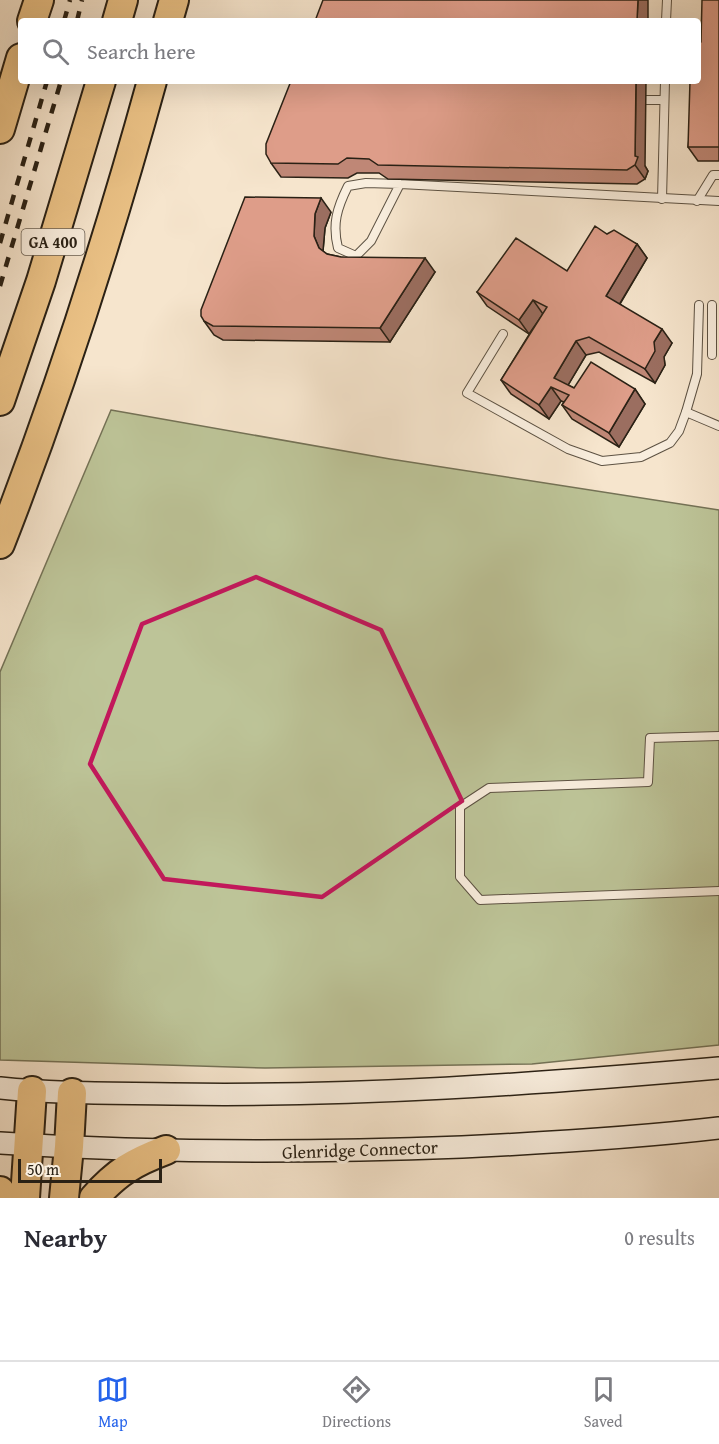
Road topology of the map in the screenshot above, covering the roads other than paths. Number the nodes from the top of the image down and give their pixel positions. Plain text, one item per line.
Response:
1 (39, 0) edge
2 (123, 0) edge
3 (174, 0) edge
4 (667, 0) edge
5 (33, 18) edge
6 (118, 18) edge
7 (169, 18) edge
8 (666, 18) edge
9 (18, 68) edge
10 (100, 84) edge
11 (151, 84) edge
12 (665, 84) edge
13 (646, 100) dead end
14 (664, 100) junction
15 (0, 129) edge
16 (719, 175) edge
17 (400, 184) junction
18 (662, 199) junction
19 (697, 201) junction
20 (719, 201) edge
21 (699, 305) dead end
22 (712, 305) dead end
23 (503, 334) dead end
24 (712, 355) dead end
25 (0, 401) edge
26 (686, 412) junction
27 (719, 426) edge
28 (0, 544) edge
29 (719, 736) edge
30 (719, 891) edge
31 (719, 1068) edge
32 (0, 1088) edge
33 (32, 1091) junction
34 (72, 1093) junction
35 (719, 1128) edge
36 (0, 1143) edge
37 (28, 1145) junction
38 (69, 1147) junction
39 (166, 1150) junction
40 (0, 1191) edge
41 (4, 1198) edge
42 (25, 1198) edge
43 (64, 1198) edge
44 (94, 1198) edge

1 - 5 highway
2 - 6 highway
3 - 7 highway
4 - 8 lane
9 - 15 highway
10 - 25 highway, GA 400
11 - 28 highway
12 - 14 lane
13 - 14 lane
14 - 18 lane
16 - 19 lane
17 - 17 lane
17 - 18 lane
18 - 19 lane
19 - 20 lane
21 - 26 lane
22 - 24 lane
23 - 26 lane
26 - 27 lane
29 - 30 lane
31 - 34 main road
32 - 33 main road
33 - 34 main road
33 - 37 highway
34 - 38 highway
35 - 39 main road, Glenridge Connector
36 - 37 main road, Glenridge Connector
37 - 38 main road, Glenridge Connector
37 - 42 highway
38 - 39 main road, Glenridge Connector
38 - 43 highway
39 - 44 highway
40 - 41 highway

